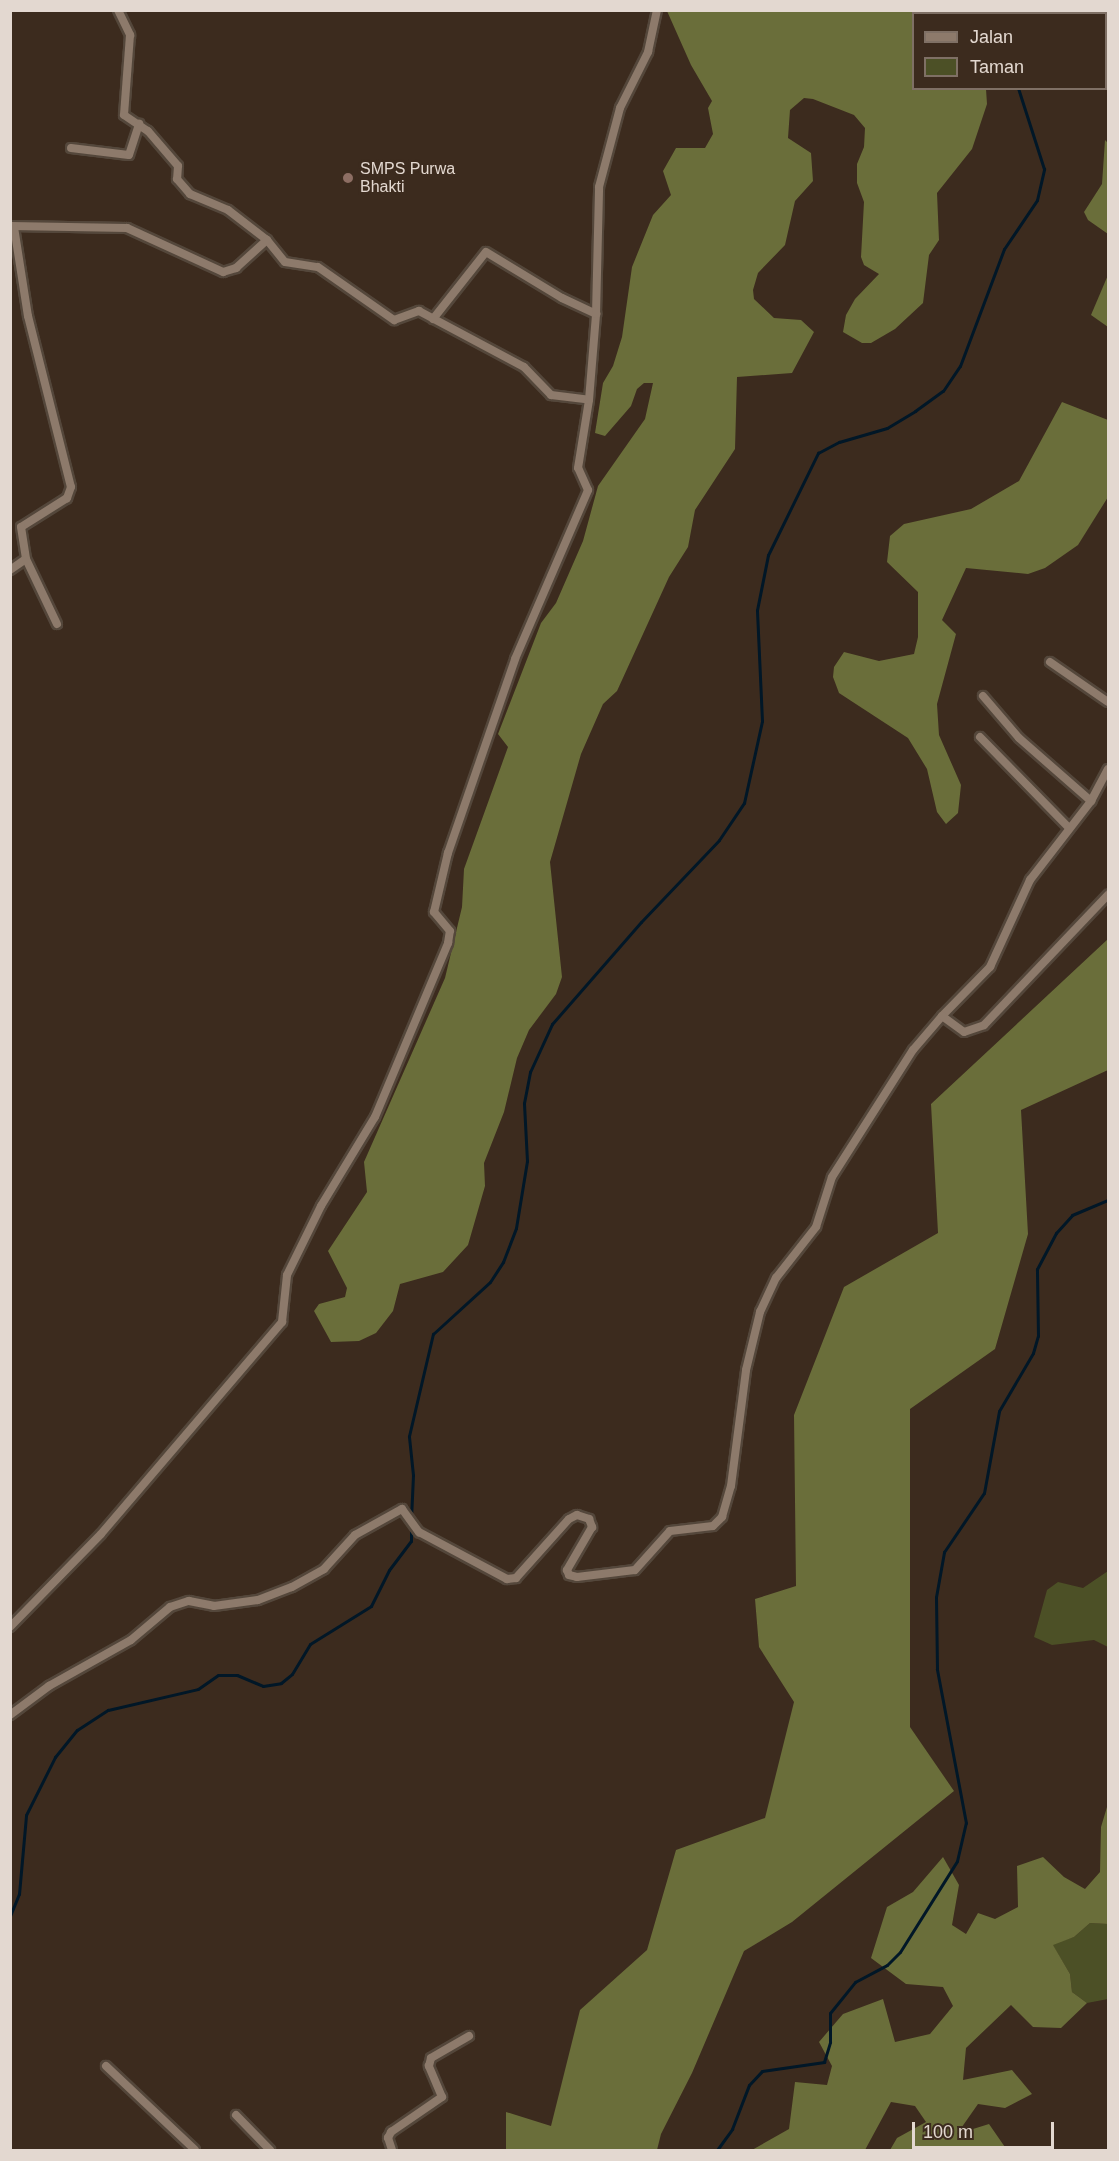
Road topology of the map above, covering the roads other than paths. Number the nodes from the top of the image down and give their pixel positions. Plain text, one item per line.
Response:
1 (118, 10) edge
2 (657, 10) edge
3 (139, 124) junction
4 (71, 148) dead end
5 (12, 227) edge
6 (267, 240) junction
7 (596, 314) junction
8 (433, 319) junction
9 (589, 400) junction
10 (26, 559) junction
11 (10, 570) edge
12 (57, 624) dead end
13 (1050, 662) dead end
14 (983, 696) dead end
15 (1108, 702) edge
16 (980, 736) dead end
17 (1108, 769) edge
18 (1090, 801) junction
19 (1069, 828) junction
20 (1108, 895) edge
21 (942, 1016) junction
22 (10, 1627) edge
23 (10, 1715) edge
24 (469, 2036) dead end
25 (106, 2066) dead end
26 (236, 2115) dead end
27 (195, 2151) edge
28 (270, 2151) edge
29 (392, 2151) edge

1 - 3 street
2 - 7 street
3 - 4 street
3 - 6 street
5 - 6 street
5 - 10 street
6 - 8 street
7 - 8 street
7 - 9 street
8 - 9 street
9 - 22 street
10 - 11 street
10 - 12 street
13 - 15 street
14 - 18 street
16 - 19 street
17 - 18 street
18 - 19 street
19 - 21 street
20 - 21 street
21 - 23 street
24 - 29 street
25 - 27 street
26 - 28 street

